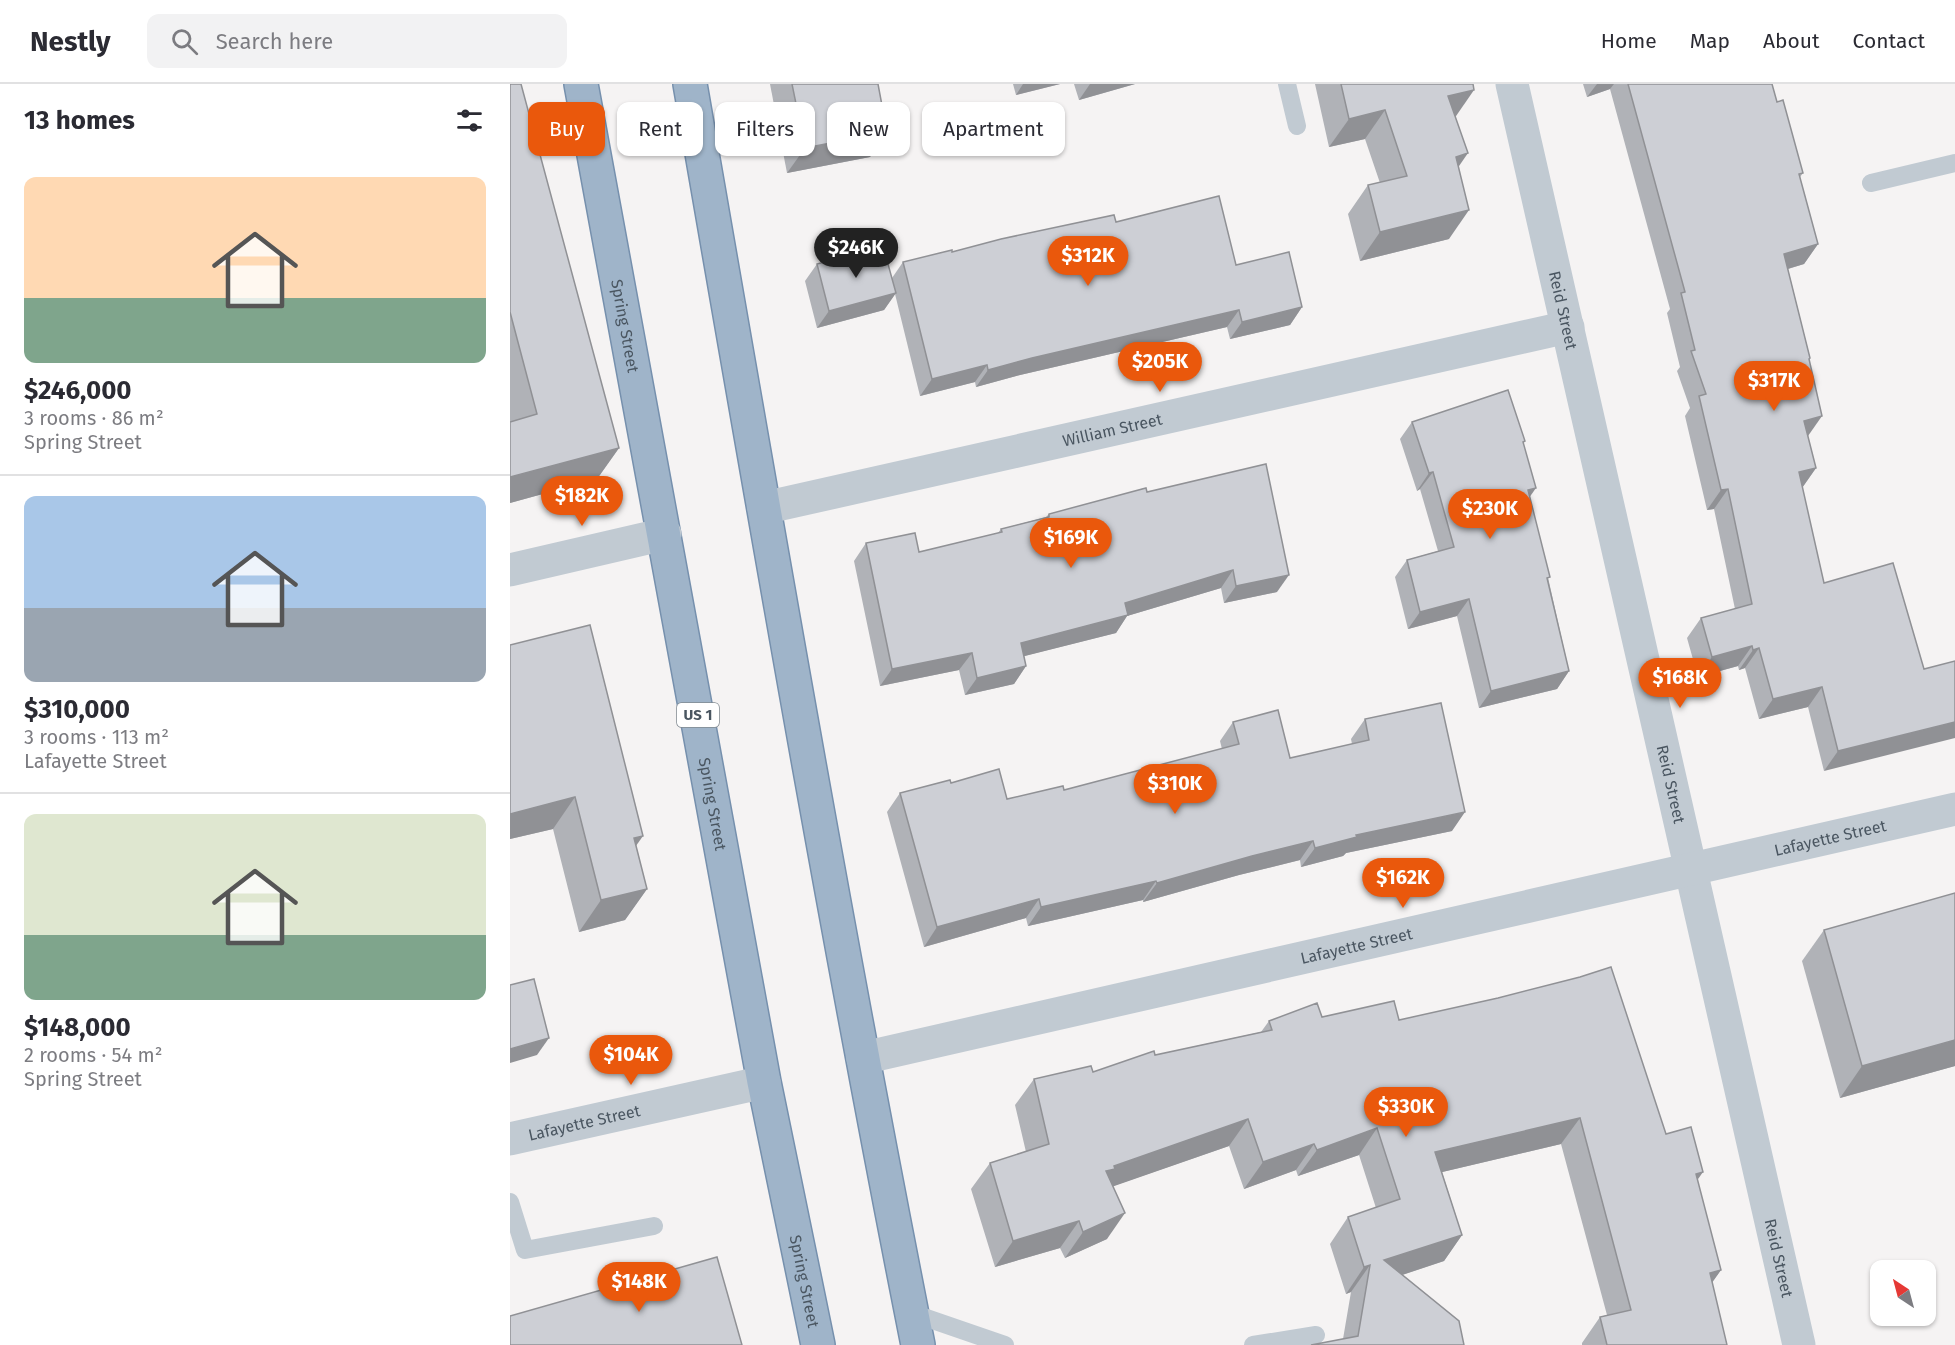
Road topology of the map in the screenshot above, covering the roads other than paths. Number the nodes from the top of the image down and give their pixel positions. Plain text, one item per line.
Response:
1 (581, 84) edge
2 (690, 84) edge
3 (1287, 84) edge
4 (1512, 84) edge
5 (1298, 126) dead end
6 (1955, 163) edge
7 (1871, 183) dead end
8 (1568, 327) junction
9 (764, 508) junction
10 (665, 534) junction
11 (510, 570) edge
12 (1955, 808) edge
13 (1690, 870) junction
14 (863, 1058) junction
15 (764, 1082) junction
16 (510, 1139) edge
17 (510, 1202) edge
18 (654, 1226) dead end
19 (912, 1313) junction
20 (1316, 1335) dead end
21 (818, 1345) edge
22 (918, 1345) edge
23 (1005, 1345) edge
24 (1254, 1345) edge
25 (1798, 1345) edge

1 - 10 highway, Spring Street / US 1
2 - 9 highway
3 - 5 lane
4 - 8 street, Reid Street
6 - 7 lane
8 - 9 street, William Street
8 - 13 street, Reid Street
9 - 14 highway
10 - 11 street
10 - 15 highway, Spring Street / US 1
12 - 13 street, Lafayette Street
13 - 14 street, Lafayette Street
13 - 25 street, Reid Street
14 - 19 highway
15 - 16 street, Lafayette Street
15 - 21 highway, Spring Street / US 1
17 - 18 lane
19 - 22 highway
19 - 23 lane
20 - 24 lane

